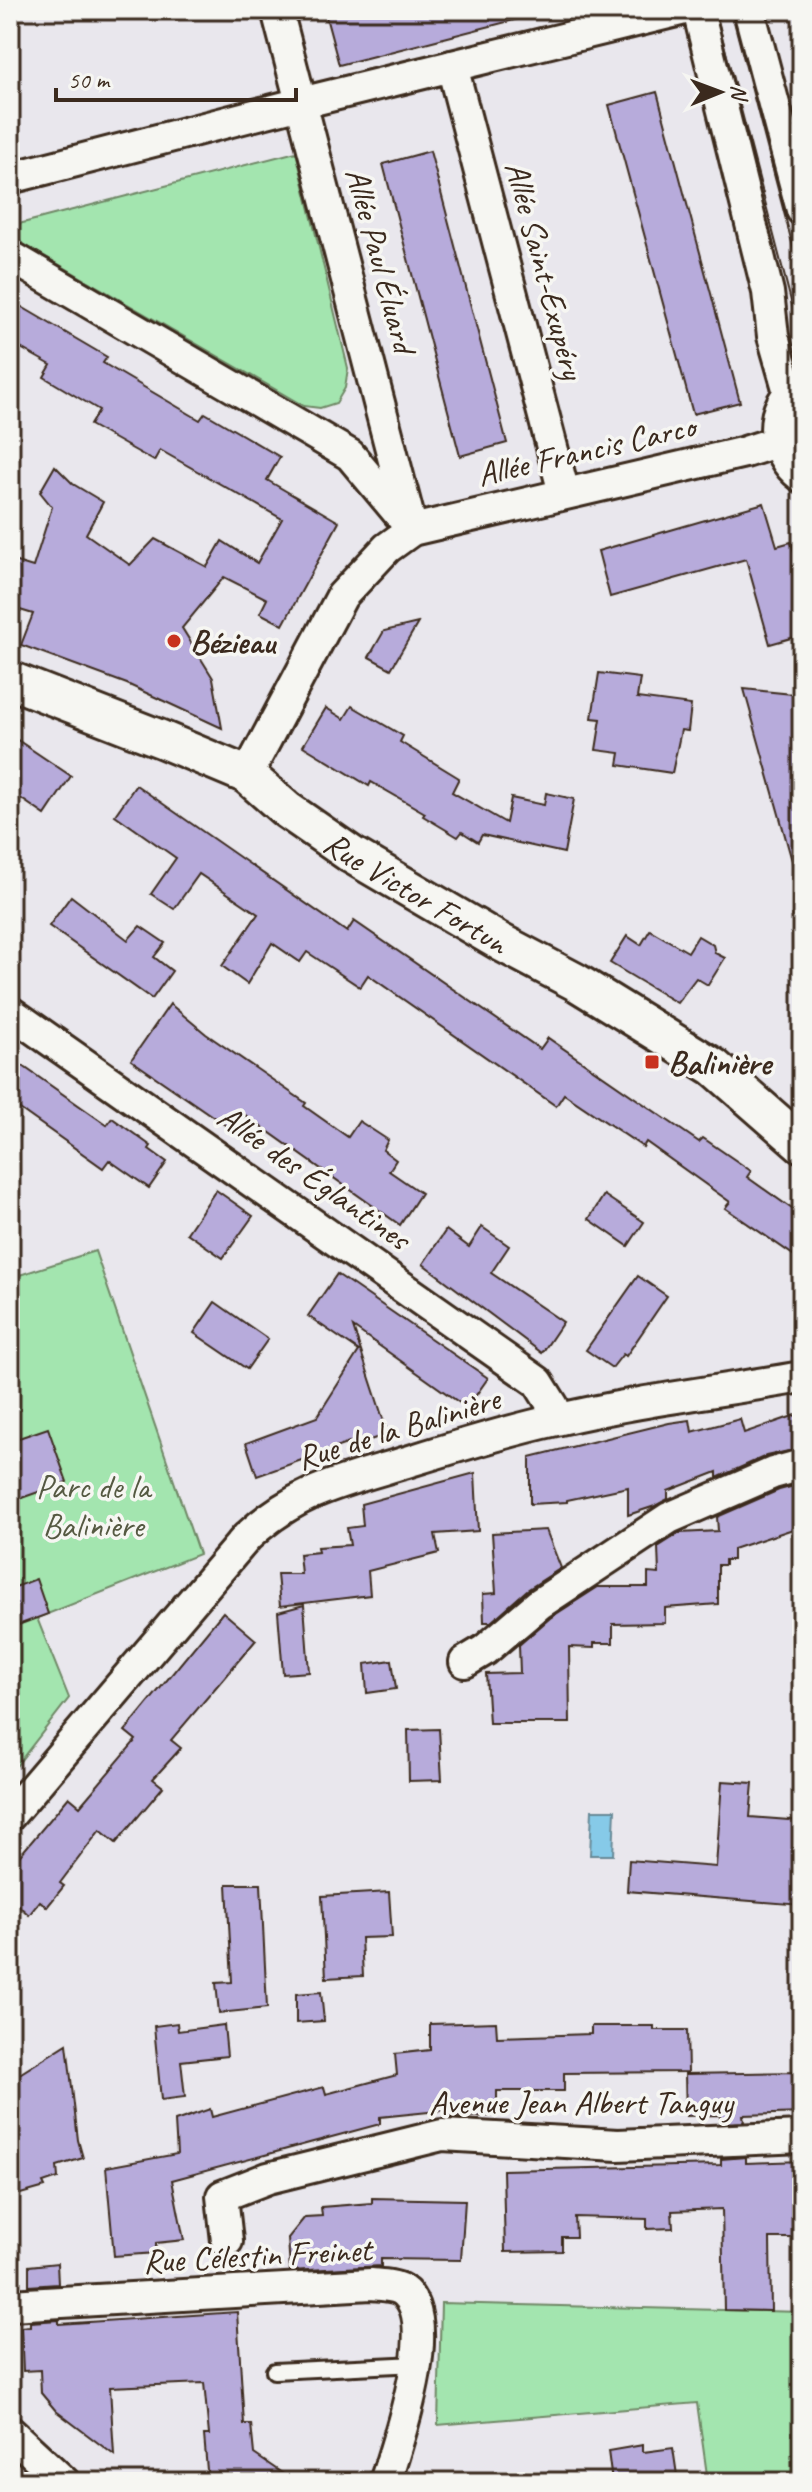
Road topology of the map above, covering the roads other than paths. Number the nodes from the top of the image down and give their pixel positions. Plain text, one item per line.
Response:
1 (277, 10) edge
2 (681, 10) edge
3 (698, 10) edge
4 (749, 10) edge
5 (452, 66) junction
6 (301, 103) junction
7 (10, 178) edge
8 (802, 210) edge
9 (10, 256) edge
10 (795, 387) edge
11 (776, 442) junction
12 (802, 477) edge
13 (564, 493) junction
14 (412, 530) junction
15 (10, 680) edge
16 (247, 775) junction
17 (10, 1012) edge
18 (802, 1144) edge
19 (802, 1377) edge
20 (558, 1419) junction
21 (802, 1465) edge
22 (465, 1662) dead end
23 (10, 1815) edge
24 (802, 2137) edge
25 (227, 2241) dead end
26 (10, 2305) edge
27 (417, 2364) junction
28 (274, 2371) dead end
29 (10, 2432) edge
30 (64, 2482) edge
31 (385, 2482) edge

1 - 6 street, Allée Paul Éluard
2 - 5 street
3 - 10 street
4 - 8 street
5 - 6 street
5 - 13 street, Allée Saint-Exupéry
6 - 7 street
6 - 14 street, Allée Paul Éluard
9 - 14 street
10 - 11 street
11 - 12 street
11 - 13 street, Allée Francis Carco
13 - 14 street, Allée Francis Carco
14 - 16 street
15 - 16 street, Rue Victor Fortun
16 - 18 street, Rue Victor Fortun
17 - 20 street, Allée des Églantines
19 - 20 street, Rue de la Balinière
20 - 23 street, Rue de la Balinière
21 - 22 street
24 - 25 street, Avenue Jean Albert Tanguy
26 - 27 street, Rue Célestin Freinet
27 - 28 lane
27 - 31 street, Rue Célestin Freinet
29 - 30 street

